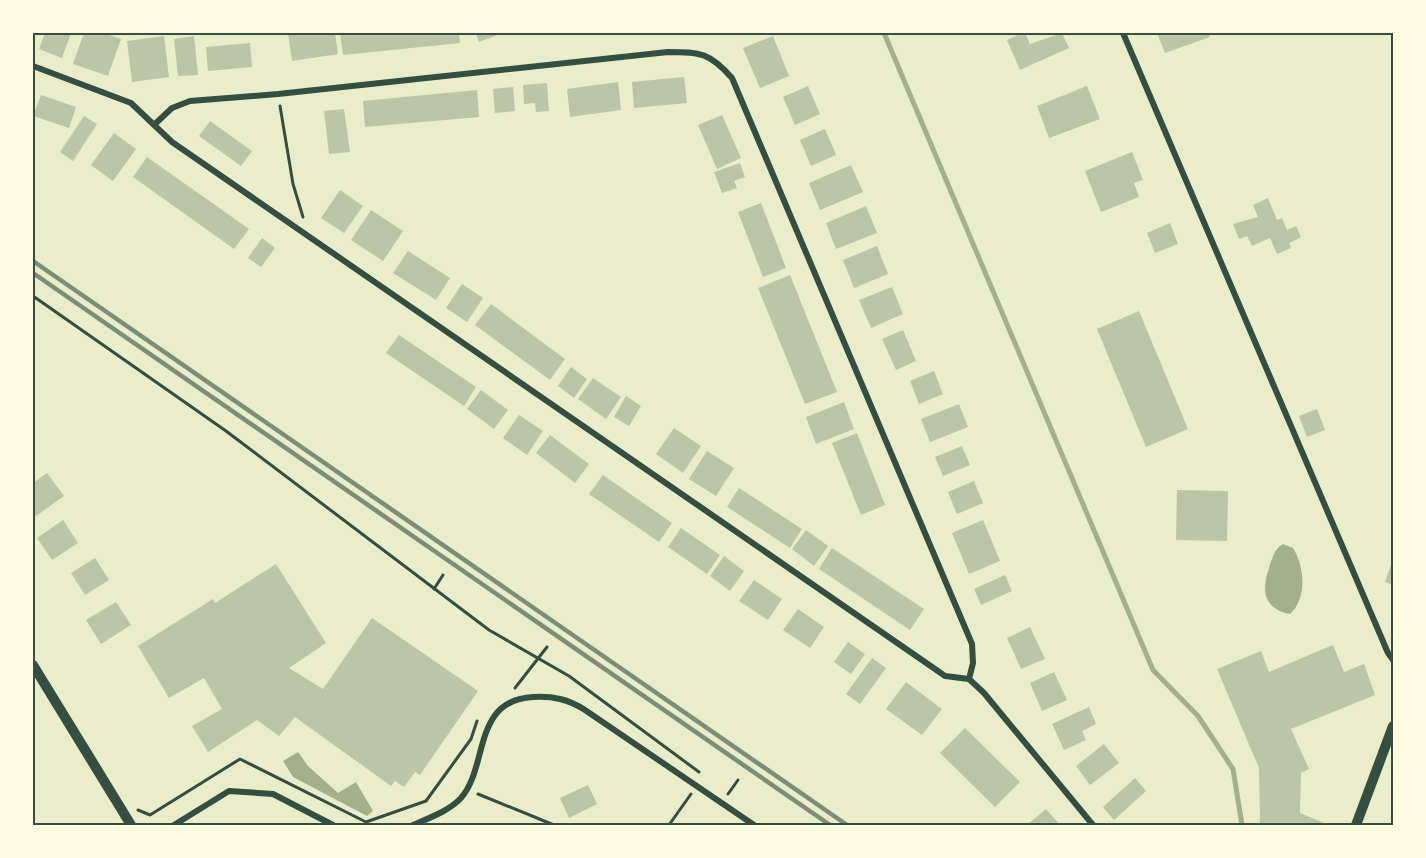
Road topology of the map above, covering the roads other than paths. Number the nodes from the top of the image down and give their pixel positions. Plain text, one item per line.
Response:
1 (1123, 33) edge
2 (33, 66) edge
3 (156, 123) junction
4 (1393, 660) edge
5 (33, 665) edge
6 (969, 679) junction
7 (1393, 726) edge
8 (128, 820) edge
9 (174, 825) edge
10 (333, 825) edge
11 (413, 825) edge
12 (754, 825) edge
13 (1094, 825) edge
14 (1356, 825) edge

1 - 4 street
2 - 3 street
3 - 6 street
3 - 6 street
5 - 8 street
6 - 13 street
7 - 14 street
9 - 10 street
11 - 12 street

